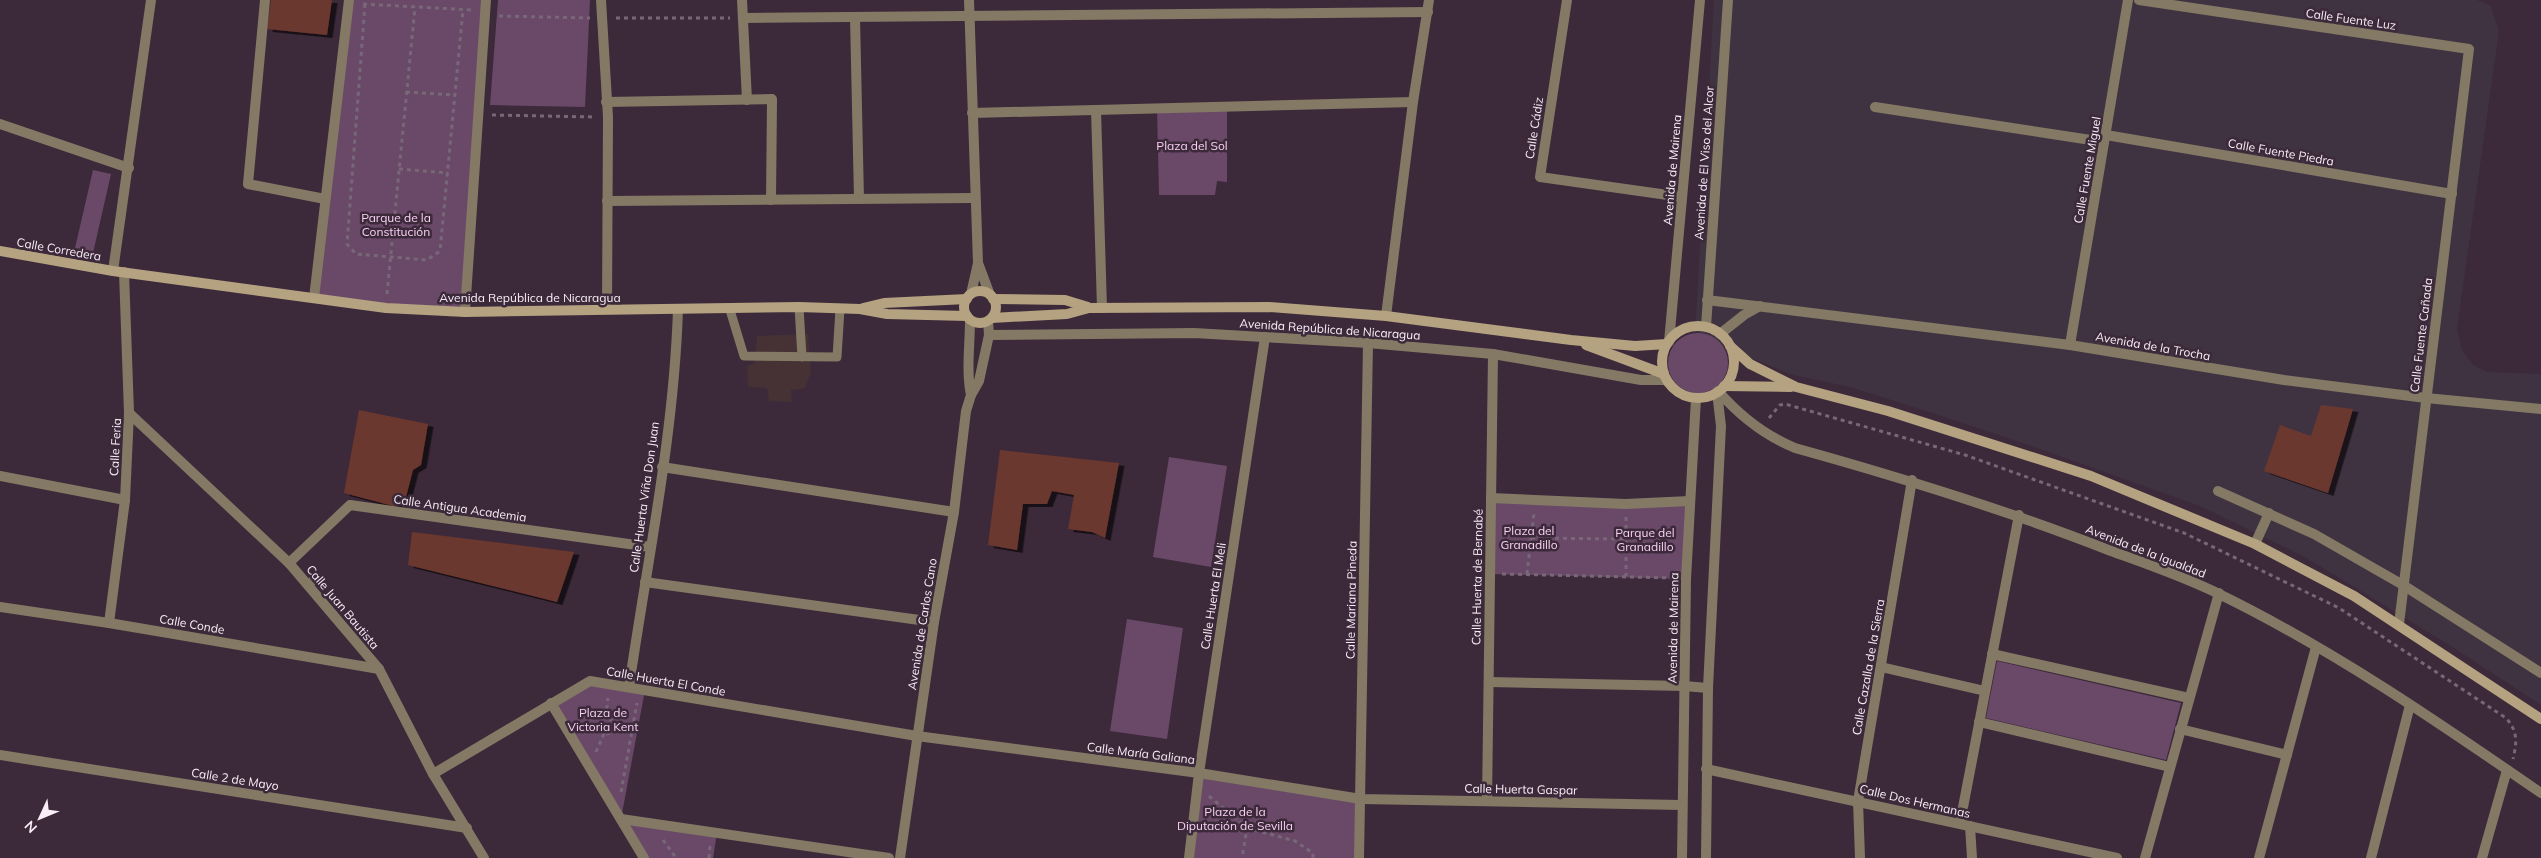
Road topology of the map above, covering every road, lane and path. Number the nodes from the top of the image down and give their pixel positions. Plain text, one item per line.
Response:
1 (151, 0) edge
2 (265, 0) edge
3 (486, 0) edge
4 (601, 0) edge
5 (742, 0) edge
6 (969, 0) edge
7 (1429, 0) edge
8 (1566, 0) edge
9 (1700, 0) edge
10 (1728, 0) edge
11 (2128, 0) edge
12 (2139, 0) edge
13 (349, 1) edge
14 (365, 4) junction
15 (415, 7) junction
16 (463, 10) junction
17 (485, 11) junction
18 (1428, 12) junction
19 (855, 17) junction
20 (969, 17) junction
21 (743, 18) junction
22 (2469, 49) joint
23 (406, 92) junction
24 (455, 95) junction
25 (747, 100) junction
26 (606, 102) junction
27 (1413, 102) junction
28 (1875, 107) dead end
29 (1096, 110) junction
30 (972, 113) junction
31 (478, 115) junction
32 (608, 118) junction
33 (0, 124) edge
34 (2105, 139) junction
35 (129, 168) junction
36 (399, 169) junction
37 (448, 173) junction
38 (2452, 194) junction
39 (974, 198) junction
40 (1682, 198) junction
41 (326, 199) junction
42 (859, 199) junction
43 (771, 200) junction
44 (607, 201) junction
45 (0, 251) edge
46 (391, 258) junction
47 (978, 263) junction
48 (119, 272) junction
49 (969, 297) junction
50 (991, 297) junction
51 (314, 298) junction
52 (1707, 300) junction
53 (1760, 306) junction
54 (799, 307) junction
55 (386, 308) junction
56 (1089, 308) junction
57 (1102, 308) junction
58 (608, 309) junction
59 (678, 309) junction
60 (840, 309) junction
61 (860, 309) junction
62 (730, 310) junction
63 (465, 312) junction
64 (1386, 316) junction
65 (968, 318) junction
66 (990, 319) junction
67 (1706, 328) junction
68 (1720, 334) junction
69 (989, 336) junction
70 (1265, 337) junction
71 (1571, 340) junction
72 (1368, 343) junction
73 (1668, 343) junction
74 (2070, 345) junction
75 (1730, 346) junction
76 (1493, 354) junction
77 (802, 357) junction
78 (1665, 377) junction
79 (1796, 387) junction
80 (1720, 390) junction
81 (971, 395) junction
82 (1696, 398) junction
83 (2426, 398) junction
84 (2541, 409) edge
85 (129, 413) junction
86 (662, 467) junction
87 (0, 476) edge
88 (1912, 480) junction
89 (2218, 491) dead end
90 (1491, 498) junction
91 (125, 500) junction
92 (1536, 500) junction
93 (1690, 502) junction
94 (1625, 504) junction
95 (954, 512) junction
96 (2269, 512) junction
97 (2019, 515) junction
98 (1531, 538) junction
99 (1626, 539) junction
100 (2255, 544) junction
101 (650, 547) junction
102 (289, 563) junction
103 (1490, 574) junction
104 (1527, 574) junction
105 (1626, 576) junction
106 (316, 577) dead end
107 (1686, 579) junction
108 (645, 582) junction
109 (2403, 585) junction
110 (308, 586) junction
111 (2219, 593) junction
112 (0, 607) edge
113 (934, 622) junction
114 (109, 623) junction
115 (2399, 624) junction
116 (2316, 646) junction
117 (1992, 654) junction
118 (1881, 667) junction
119 (379, 669) junction
120 (2541, 673) edge
121 (1489, 682) junction
122 (609, 684) junction
123 (1684, 686) junction
124 (635, 688) junction
125 (1708, 688) junction
126 (1985, 691) junction
127 (2189, 698) junction
128 (551, 703) junction
129 (2410, 705) junction
130 (606, 717) junction
131 (2541, 719) edge
132 (1979, 722) junction
133 (614, 727) junction
134 (633, 729) junction
135 (2180, 730) junction
136 (917, 736) junction
137 (0, 755) edge
138 (2287, 755) junction
139 (2170, 767) junction
140 (1706, 769) junction
141 (2507, 770) junction
142 (1199, 773) junction
143 (434, 774) junction
144 (1198, 786) junction
145 (2541, 793) edge
146 (1360, 799) junction
147 (1487, 801) junction
148 (1858, 801) junction
149 (1681, 805) junction
150 (619, 816) junction
151 (1965, 825) junction
152 (467, 828) junction
153 (1246, 828) junction
154 (484, 858) edge
155 (644, 858) edge
156 (889, 858) edge
157 (900, 858) edge
158 (1189, 858) edge
159 (1242, 858) edge
160 (1313, 858) edge
161 (1359, 858) edge
162 (1682, 858) edge
163 (1706, 858) edge
164 (1860, 858) edge
165 (1972, 858) edge
166 (2117, 858) edge
167 (2146, 858) edge
168 (2259, 858) edge
169 (2371, 858) edge
170 (2482, 858) edge

1 - 35 street, Calle Feria
2 - 41 street
3 - 17 street
4 - 26 street
5 - 21 street
6 - 20 street
7 - 18 street
8 - 40 street, Calle Cádiz
9 - 40 street, Avenida de Mairena
10 - 52 street, Avenida de El Viso del Alcor
11 - 34 street, Calle Fuente Miguel
12 - 22 street, Calle Fuente Luz
13 - 14 path
13 - 41 street
14 - 15 path
14 - 46 path
15 - 16 path
15 - 23 path
16 - 17 path
16 - 24 path
17 - 31 street
18 - 20 street
18 - 27 street
19 - 20 street
19 - 21 street
19 - 42 street
20 - 30 street
21 - 25 street
22 - 38 street, Calle Fuente Cañada
23 - 24 path
23 - 36 path
24 - 37 path
25 - 26 street
25 - 43 street
26 - 32 street
27 - 29 street
27 - 64 street
28 - 34 street, Calle Fuente Piedra
29 - 30 street
29 - 57 street
30 - 39 street
31 - 32 path
31 - 63 street
32 - 44 street
33 - 35 street
34 - 38 street, Calle Fuente Piedra
34 - 74 street, Calle Fuente Miguel
35 - 48 street, Calle Feria
36 - 37 path
36 - 46 path
37 - 46 path
38 - 83 street, Calle Fuente Cañada
39 - 42 street
39 - 47 street
40 - 73 street, Avenida de Mairena
41 - 51 street
42 - 43 street
43 - 44 street
44 - 58 street
45 - 48 street, Calle Corredera
46 - 55 path
47 - 49 street
47 - 50 street
48 - 51 street, Avenida República de Nicaragua
48 - 85 street, Calle Feria
49 - 50 street
49 - 61 street, Avenida República de Nicaragua
49 - 65 street
50 - 56 street, Avenida República de Nicaragua
50 - 66 street
51 - 55 street, Avenida República de Nicaragua
52 - 53 street, Avenida de la Trocha
52 - 67 street, Avenida de El Viso del Alcor
53 - 68 street
53 - 74 street, Avenida de la Trocha
54 - 60 street, Avenida República de Nicaragua
54 - 62 street, Avenida República de Nicaragua
54 - 77 lane
55 - 63 street, Avenida República de Nicaragua
56 - 57 street, Avenida República de Nicaragua
56 - 66 street, Avenida República de Nicaragua
57 - 64 street, Avenida República de Nicaragua
58 - 59 street, Avenida República de Nicaragua
58 - 63 street, Avenida República de Nicaragua
59 - 62 street, Avenida República de Nicaragua
59 - 86 street, Calle Huerta Viña Don Juan
60 - 61 street, Avenida República de Nicaragua
60 - 77 lane
61 - 65 street, Avenida República de Nicaragua
62 - 77 lane
64 - 71 street, Avenida República de Nicaragua
65 - 66 street
65 - 81 street, Avenida de Carlos Cano
66 - 69 street, Avenida de Carlos Cano
67 - 68 street
67 - 73 street
68 - 75 street
69 - 70 street, Avenida República de Nicaragua
69 - 81 street, Avenida de Carlos Cano
70 - 72 street, Avenida República de Nicaragua
70 - 142 street, Calle Huerta El Meli
71 - 73 street, Avenida República de Nicaragua
71 - 78 street, Avenida República de Nicaragua
72 - 76 street, Avenida República de Nicaragua
72 - 146 street, Calle Mariana Pineda
73 - 78 street
74 - 83 street, Avenida de la Trocha
75 - 79 street
75 - 80 street
76 - 78 street, Avenida República de Nicaragua
76 - 90 street, Calle Huerta de Bernabé
78 - 82 street
79 - 80 street
79 - 100 street
80 - 82 street
80 - 88 street, Avenida de la Igualdad
80 - 125 street
81 - 95 street, Avenida de Carlos Cano
82 - 93 street, Avenida de Mairena
83 - 84 street, Avenida de la Trocha
83 - 109 street, Calle Fuente Cañada
85 - 91 street, Calle Feria
85 - 102 street, Calle Juan Bautista
86 - 95 street
86 - 101 street, Calle Huerta Viña Don Juan
87 - 91 street
88 - 97 street, Avenida de la Igualdad
88 - 118 street, Calle Cazalla de la Sierra
89 - 96 street
90 - 92 street
90 - 103 street, Calle Huerta de Bernabé
91 - 114 street, Calle Feria
92 - 94 street
92 - 98 path
93 - 94 street
93 - 107 street, Avenida de Mairena
94 - 99 path
95 - 113 street, Avenida de Carlos Cano
96 - 100 street
96 - 109 street
97 - 111 street, Avenida de la Igualdad
97 - 117 street
98 - 99 path
98 - 104 path
99 - 105 path
100 - 115 street
101 - 102 street, Calle Antigua Academia
101 - 108 street, Calle Huerta Viña Don Juan
102 - 110 street, Calle Juan Bautista
103 - 104 path
103 - 121 street, Calle Huerta de Bernabé
104 - 105 path
105 - 107 path
106 - 110 lane
107 - 123 street, Avenida de Mairena
108 - 113 street
108 - 124 street, Calle Huerta Viña Don Juan
109 - 115 street, Calle Fuente Cañada
109 - 120 street
110 - 119 street, Calle Juan Bautista
111 - 116 street, Avenida de la Igualdad
111 - 127 street
112 - 114 street, Calle Conde
113 - 136 street, Avenida de Carlos Cano
114 - 119 street, Calle Conde
115 - 131 street
116 - 129 street, Avenida de la Igualdad
116 - 138 street
117 - 126 street
117 - 127 street
118 - 126 street
118 - 148 street, Calle Cazalla de la Sierra
119 - 143 street, Calle Juan Bautista
121 - 123 street
121 - 147 street, Calle Huerta de Bernabé
122 - 124 street, Calle Huerta El Conde
122 - 128 street, Calle Huerta El Conde
122 - 130 path
123 - 125 street
123 - 149 street, Avenida de Mairena
124 - 134 path
124 - 136 street, Calle Huerta El Conde
125 - 140 street
126 - 132 street
127 - 135 street
128 - 143 street, Calle Huerta El Conde
128 - 150 street
129 - 141 street, Avenida de la Igualdad
129 - 169 street
130 - 133 path
130 - 133 path
132 - 139 street
132 - 151 street
133 - 134 path
134 - 150 path
135 - 138 street
135 - 139 street
136 - 142 street, Calle María Galiana
136 - 157 street, Avenida de Carlos Cano
137 - 152 street, Calle 2 de Mayo
138 - 168 street
139 - 167 street
140 - 148 street, Calle Dos Hermanas
140 - 163 street
141 - 145 street, Avenida de la Igualdad
141 - 170 street
142 - 144 street, Calle Huerta El Meli
142 - 146 street, Calle María Galiana
143 - 152 street, Calle Juan Bautista
144 - 153 path
144 - 158 street, Calle Huerta El Meli
146 - 147 street, Calle Huerta Gaspar
146 - 161 street, Calle Mariana Pineda
147 - 149 street, Calle Huerta Gaspar
148 - 151 street, Calle Dos Hermanas
148 - 164 street, Calle Cazalla de la Sierra
149 - 162 street, Avenida de Mairena
150 - 155 street
150 - 156 street
151 - 165 street
151 - 166 street, Calle Dos Hermanas
152 - 154 street, Calle Juan Bautista
153 - 159 path
153 - 160 path

